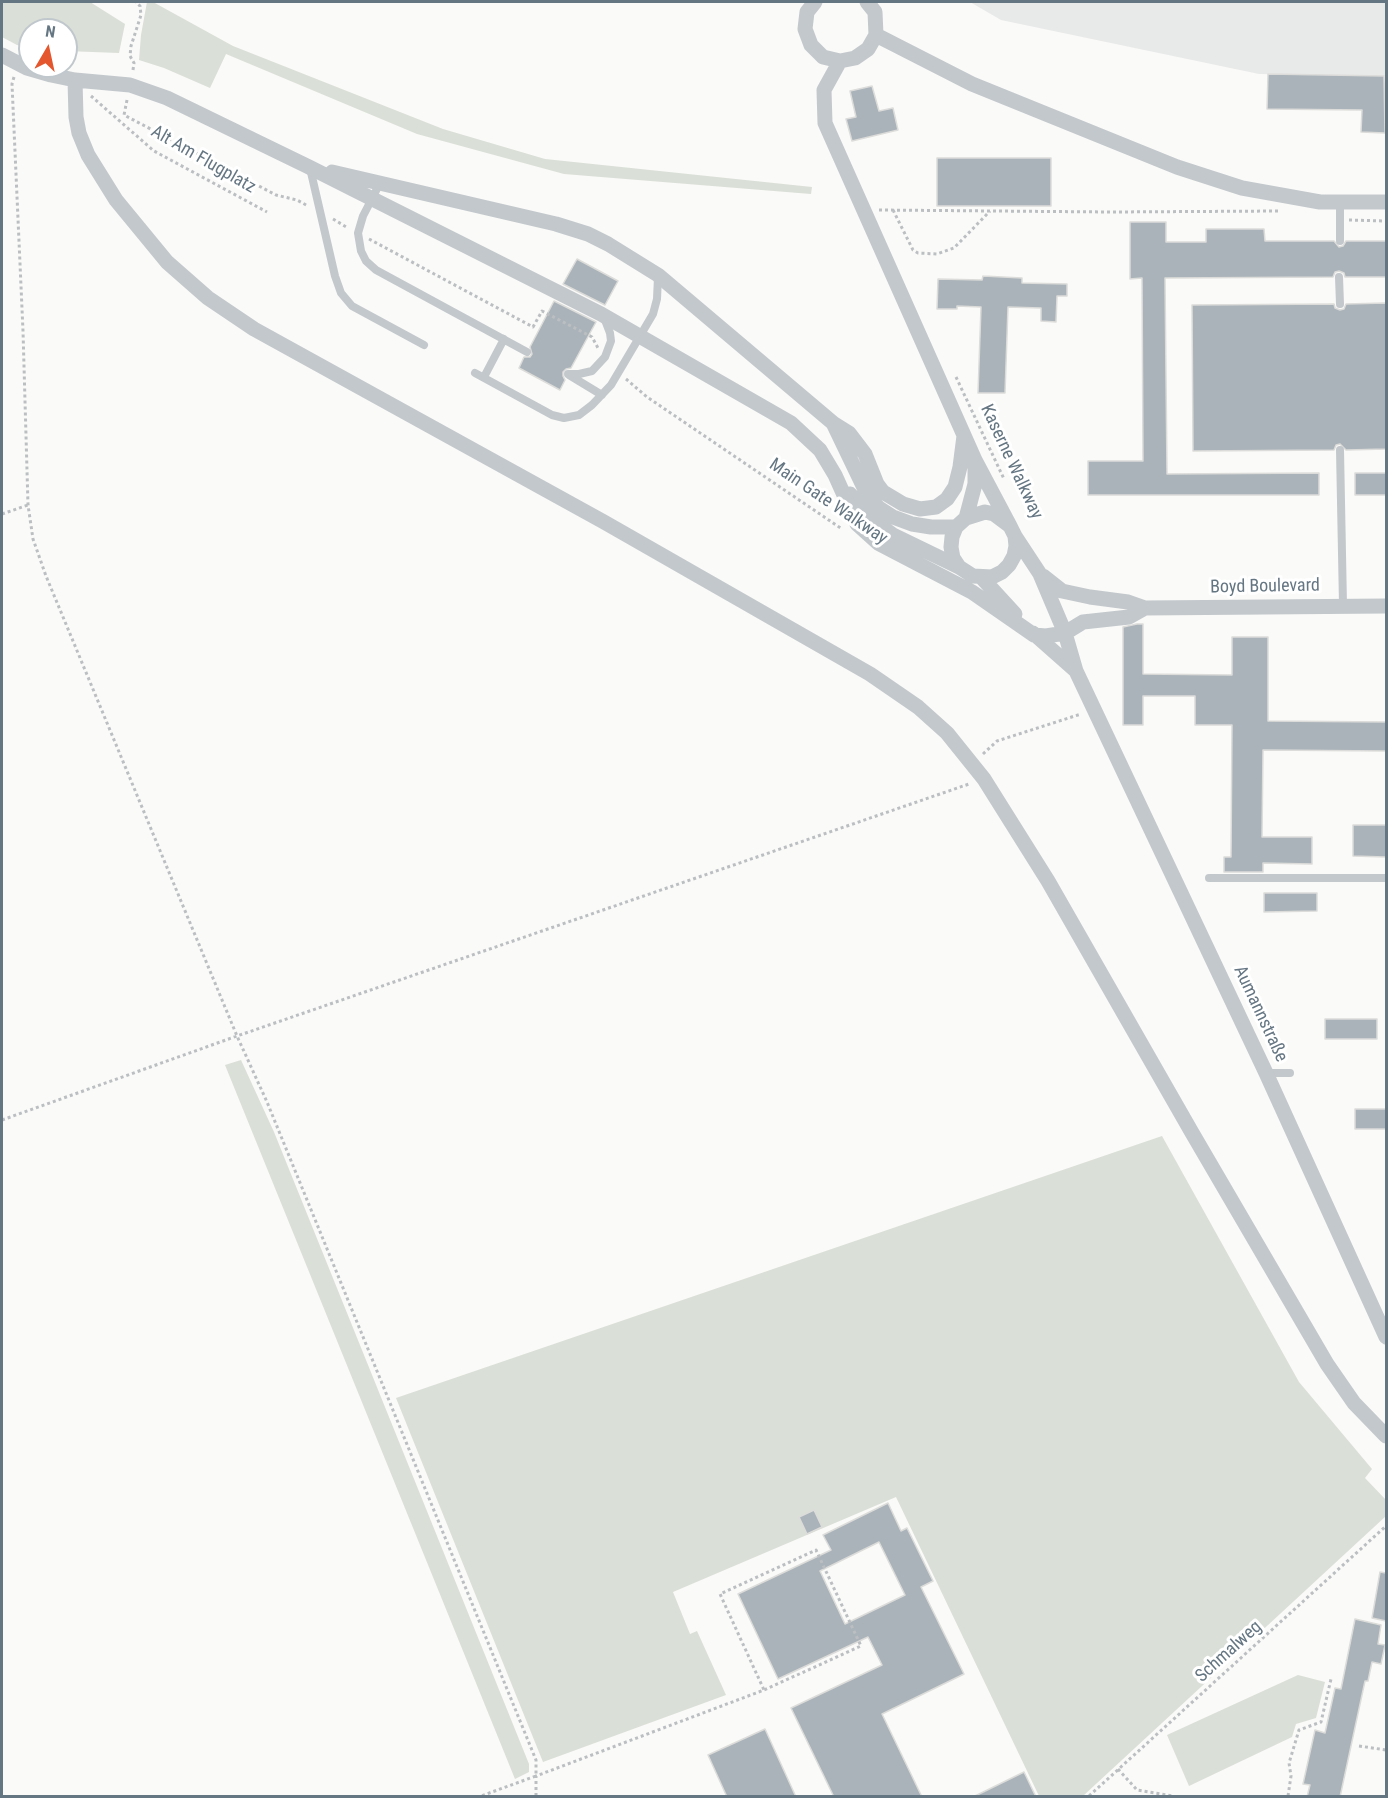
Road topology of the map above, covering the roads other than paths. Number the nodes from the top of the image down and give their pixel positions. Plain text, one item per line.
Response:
1 (815, 2) edge
2 (867, 2) edge
3 (876, 35) junction
4 (2, 55) edge
5 (840, 61) junction
6 (75, 80) junction
7 (309, 167) junction
8 (380, 183) junction
9 (371, 199) junction
10 (1340, 202) junction
11 (1386, 202) edge
12 (1340, 241) dead end
13 (658, 275) junction
14 (1339, 277) dead end
15 (1340, 304) dead end
16 (601, 314) junction
17 (640, 336) junction
18 (504, 339) junction
19 (424, 345) dead end
20 (527, 352) dead end
21 (475, 373) dead end
22 (484, 377) junction
23 (602, 395) junction
24 (833, 423) junction
25 (964, 436) junction
26 (1340, 450) dead end
27 (975, 460) junction
28 (835, 476) junction
29 (961, 522) junction
30 (1012, 531) junction
31 (959, 567) junction
32 (1041, 574) junction
33 (982, 578) junction
34 (1343, 605) junction
35 (1386, 606) edge
36 (1145, 608) junction
37 (1065, 633) junction
38 (1034, 635) junction
39 (1076, 671) junction
40 (1209, 878) dead end
41 (1386, 878) edge
42 (1266, 1072) junction
43 (1290, 1073) dead end
44 (1386, 1336) edge
45 (1386, 1436) edge

1 - 5 street
2 - 3 street
3 - 5 street
3 - 10 street
4 - 6 street
5 - 25 street
6 - 7 street
6 - 45 street
7 - 8 street
7 - 9 street
7 - 19 lane
8 - 9 lane
8 - 13 street
9 - 16 street
9 - 18 lane
10 - 11 street
10 - 12 lane
13 - 17 lane
13 - 24 street
14 - 15 lane
16 - 17 street
16 - 23 lane
17 - 23 lane
17 - 28 street
18 - 20 lane
18 - 22 lane
21 - 22 lane
22 - 23 lane
24 - 25 street
24 - 29 street
25 - 27 street
26 - 34 lane
27 - 29 street
27 - 30 street
28 - 31 street
28 - 38 street
29 - 30 street
29 - 31 street
30 - 32 street
30 - 33 street
31 - 33 street
32 - 36 street, Boyd Boulevard
32 - 37 street, Aumannstraße
33 - 38 street
34 - 35 street, Boyd Boulevard
34 - 36 street, Boyd Boulevard
36 - 37 street, Boyd Boulevard
37 - 38 street, Boyd Boulevard
37 - 39 street, Aumannstraße
38 - 39 street
39 - 42 street, Aumannstraße
40 - 41 lane
42 - 43 lane
42 - 44 street, Aumannstraße

